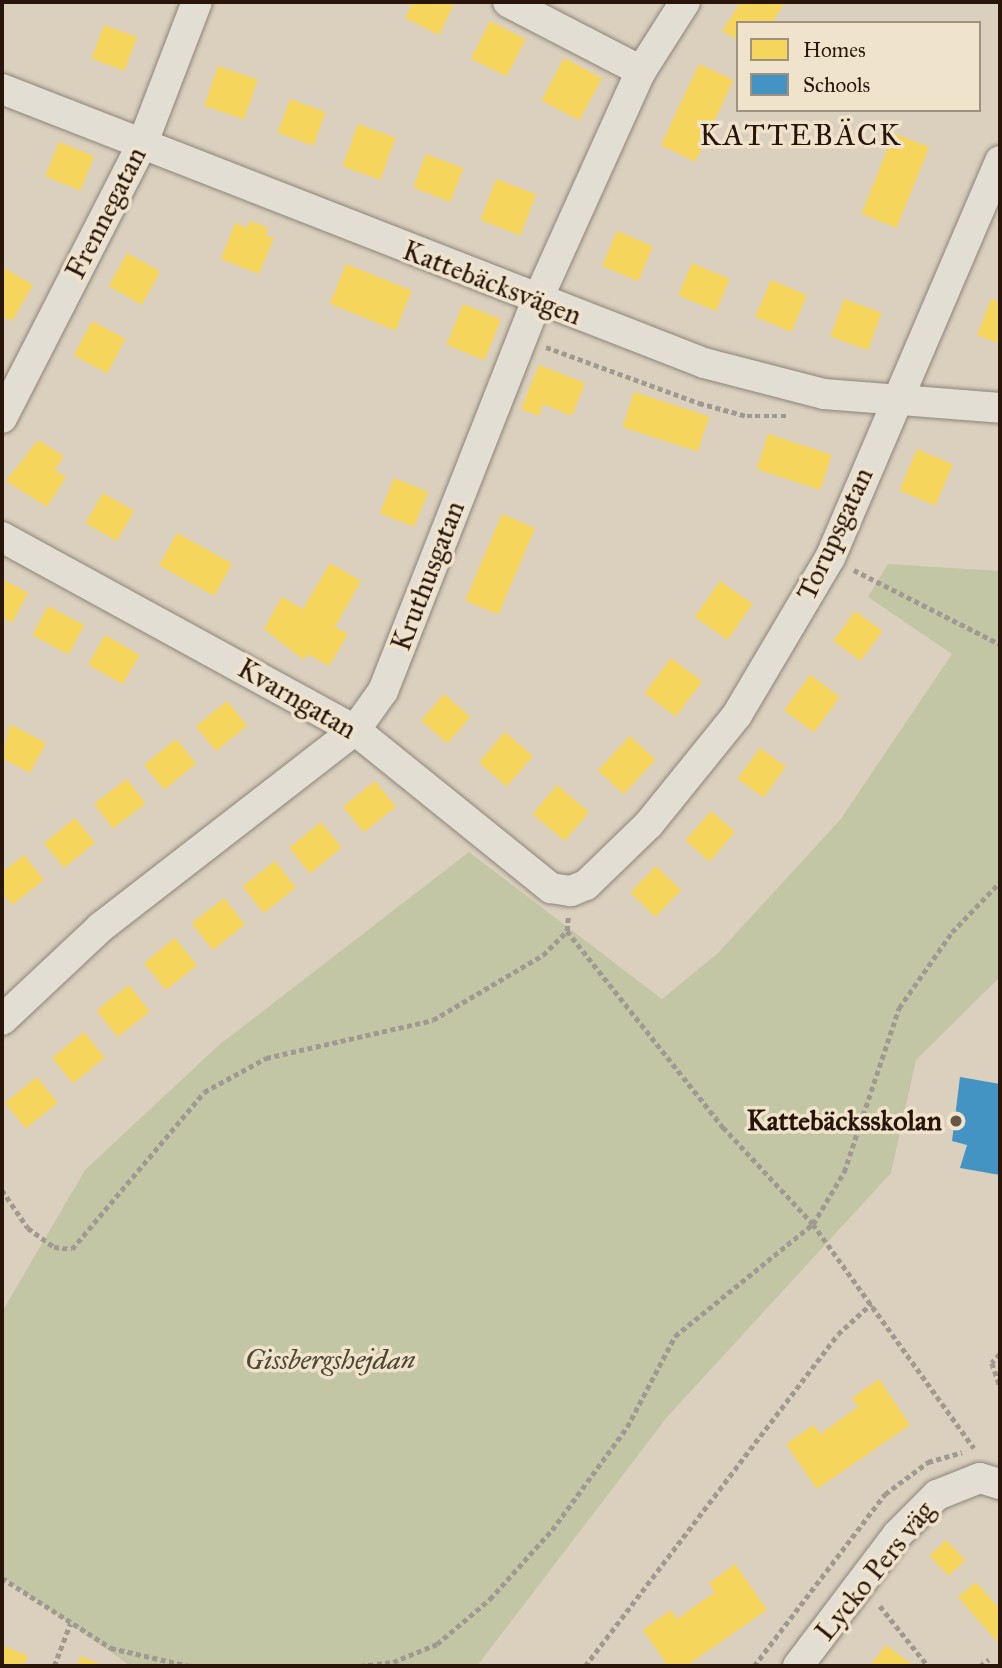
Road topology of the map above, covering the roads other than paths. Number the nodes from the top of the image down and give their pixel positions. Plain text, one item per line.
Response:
1 (197, 2) edge
2 (508, 2) edge
3 (685, 2) edge
4 (640, 71) junction
5 (2, 89) edge
6 (142, 145) junction
7 (1000, 161) edge
8 (537, 301) junction
9 (894, 401) junction
10 (1000, 408) edge
11 (2, 418) edge
12 (2, 537) edge
13 (355, 730) junction
14 (570, 891) joint
15 (2, 1020) edge
16 (1000, 1484) edge
17 (798, 1666) edge

1 - 6 street, Frennegatan
2 - 4 street
3 - 4 street, Kruthusgatan
4 - 8 street, Kruthusgatan
5 - 6 street, Kattebäcksvägen
6 - 8 street, Kattebäcksvägen
6 - 11 street, Frennegatan
7 - 9 street, Torupsgatan
8 - 9 street, Kattebäcksvägen
8 - 13 street, Kruthusgatan
9 - 10 street, Kattebäcksvägen
9 - 14 street, Torupsgatan
12 - 13 street, Kvarngatan
13 - 14 street, Kvarngatan
13 - 15 street, Kruthusgatan
16 - 17 street, Lycko Pers väg

